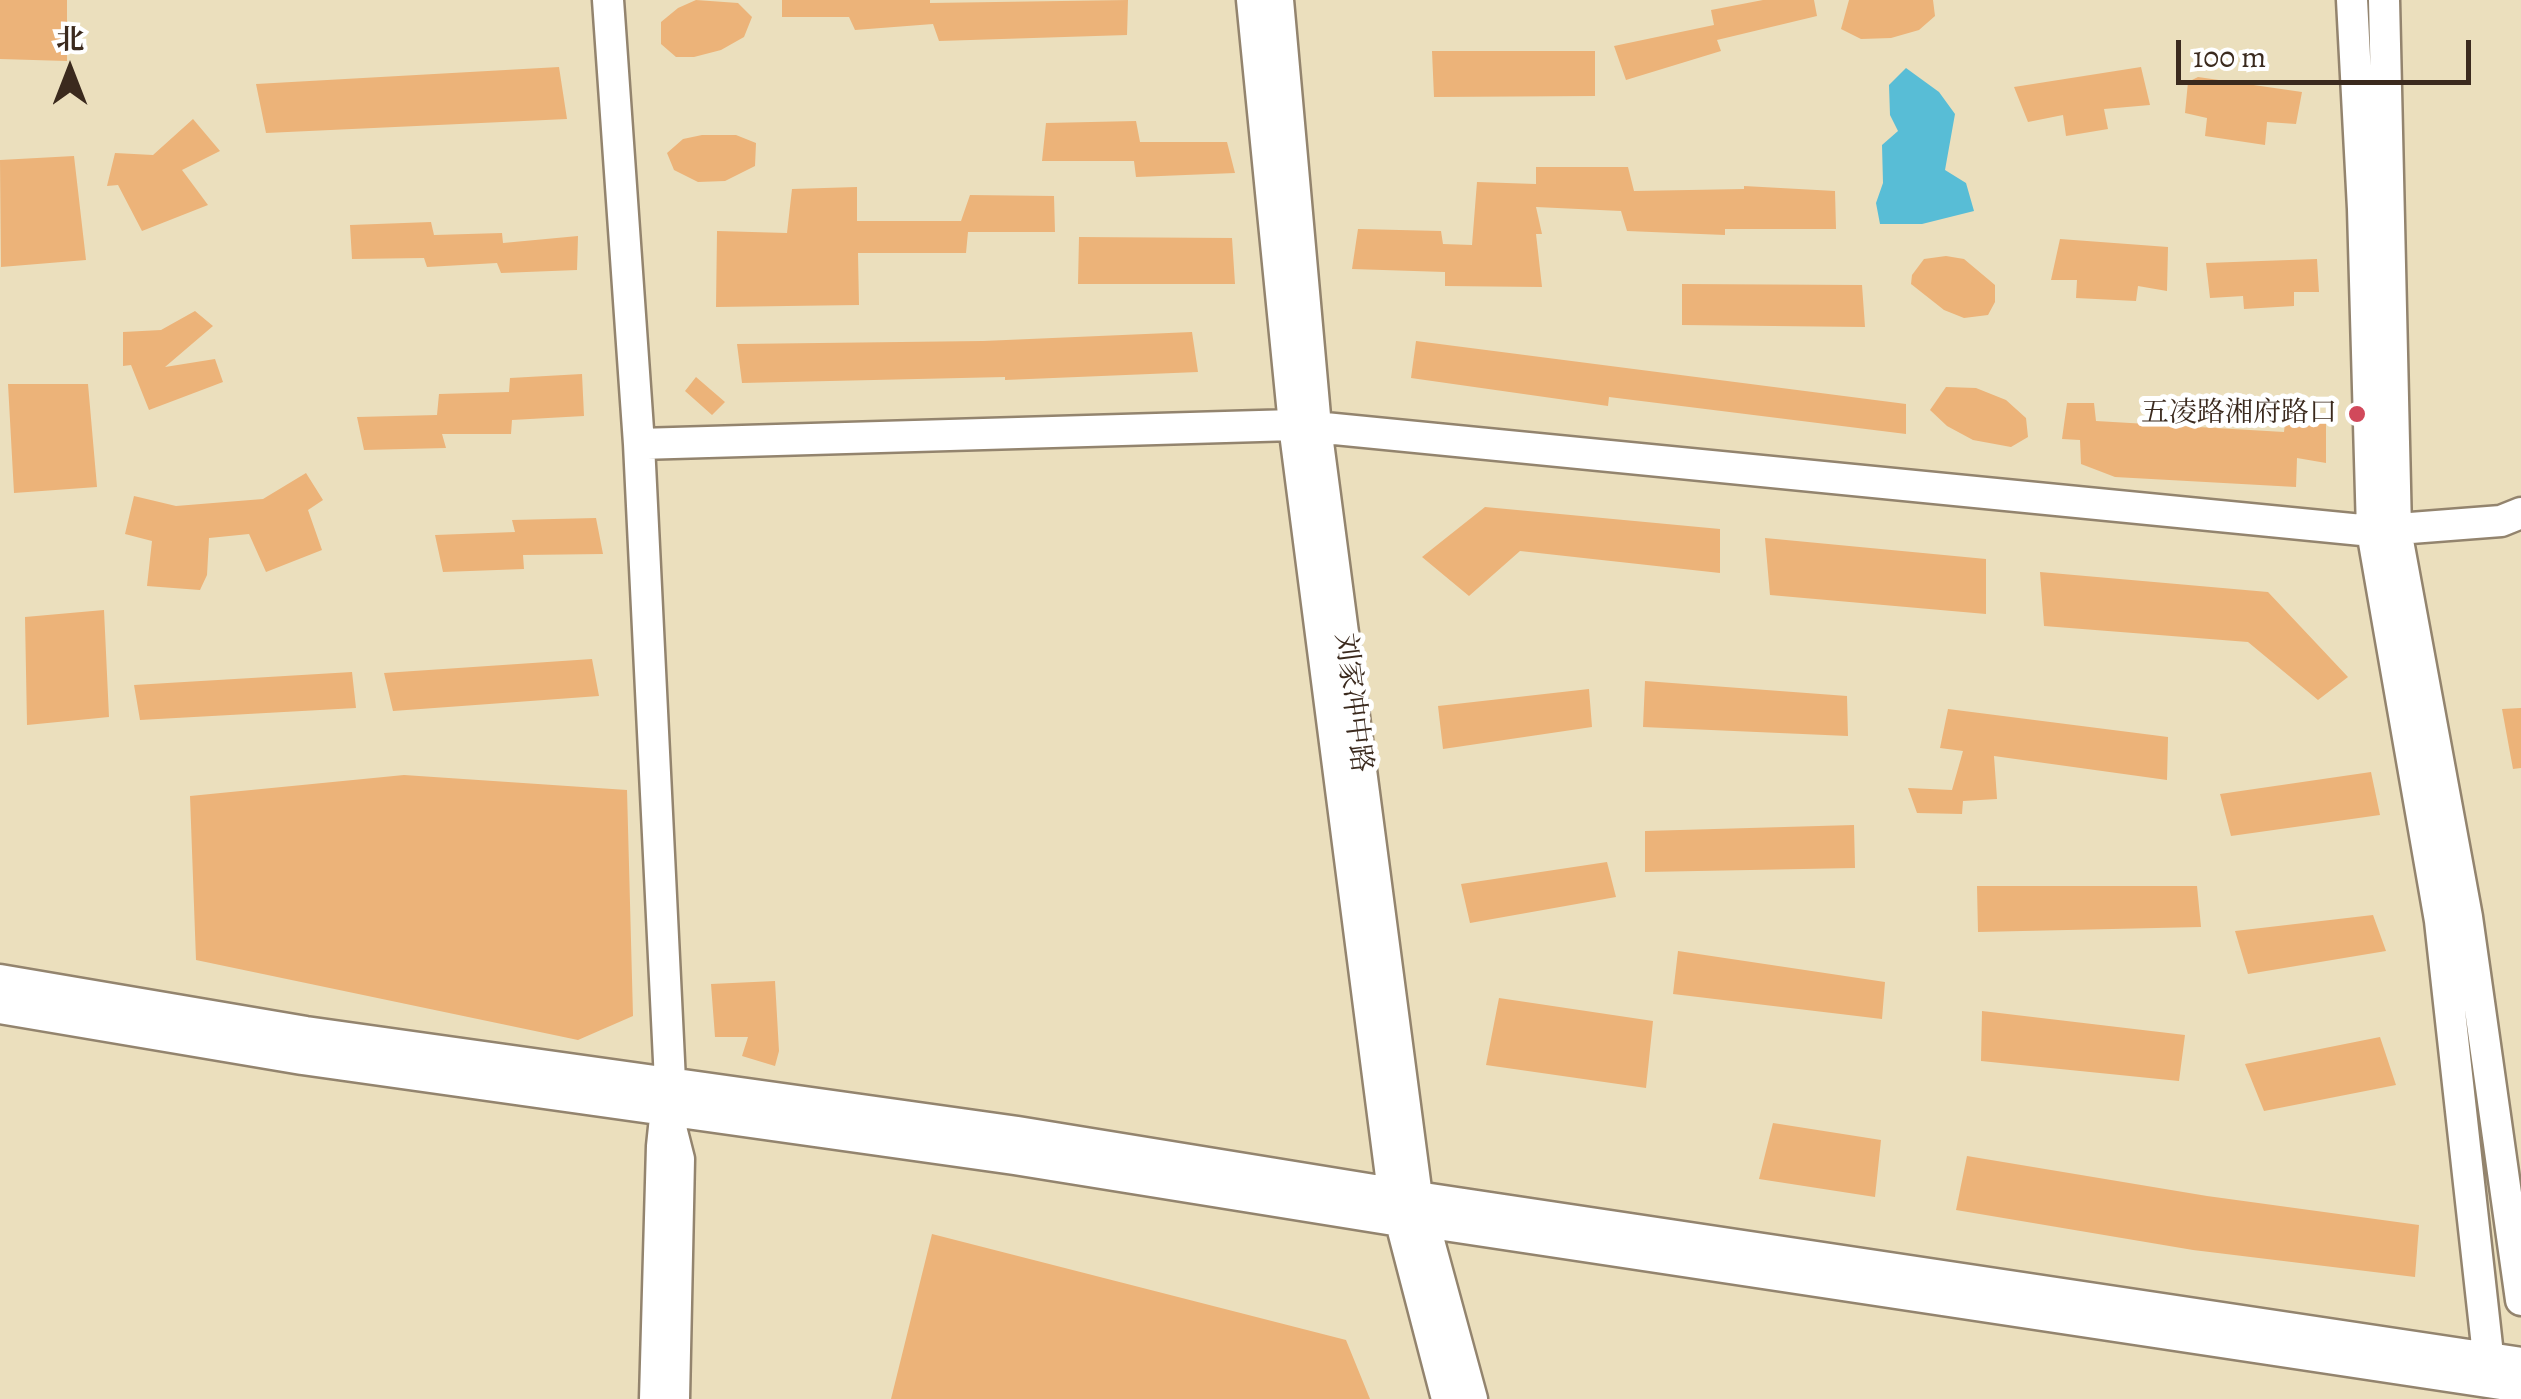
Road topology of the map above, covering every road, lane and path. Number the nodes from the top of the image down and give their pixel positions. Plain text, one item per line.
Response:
1 (608, 0) edge
2 (1252, 0) edge
3 (1278, 0) edge
4 (2352, 0) edge
5 (2384, 0) edge
6 (1305, 426) junction
7 (640, 444) junction
8 (2521, 514) edge
9 (2384, 531) junction
10 (0, 980) edge
11 (0, 1008) edge
12 (668, 1095) junction
13 (1408, 1208) junction
14 (2521, 1300) edge
15 (2521, 1362) edge
16 (2500, 1382) edge
17 (655, 1399) edge
18 (674, 1399) edge
19 (1447, 1399) edge
20 (1472, 1399) edge

1 - 7 street
2 - 6 street, 刘家冲中路
3 - 6 street, 刘家冲中路
4 - 9 street
5 - 9 street
6 - 7 street
6 - 9 street
6 - 13 street, 刘家冲中路
7 - 12 street
8 - 9 street
9 - 14 street
9 - 16 street
10 - 12 street
11 - 12 street
12 - 13 street
12 - 17 street
12 - 18 street
13 - 16 street
13 - 19 street, 刘家冲中路
13 - 20 street, 刘家冲中路
15 - 16 street

